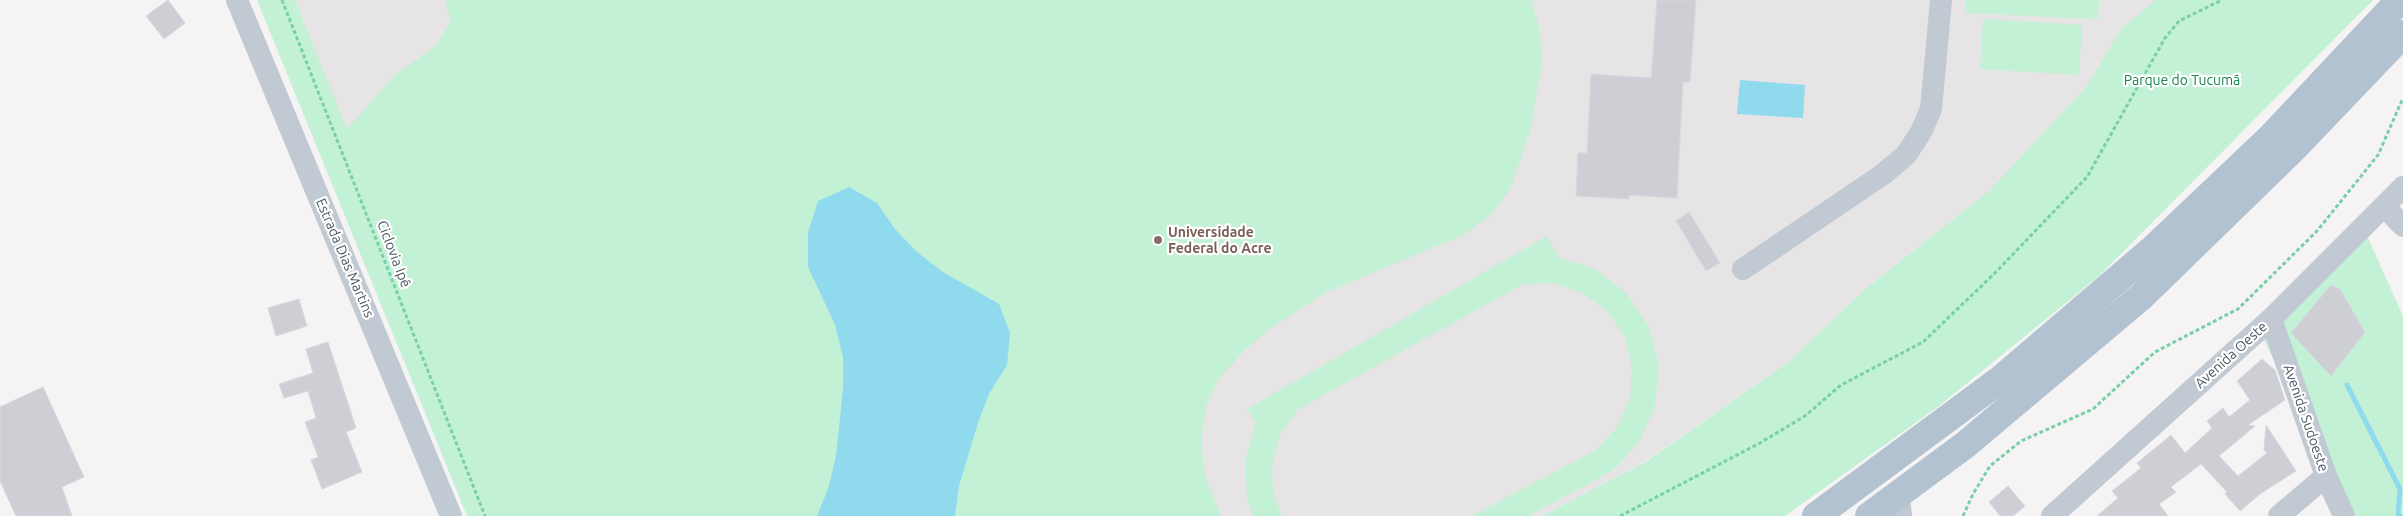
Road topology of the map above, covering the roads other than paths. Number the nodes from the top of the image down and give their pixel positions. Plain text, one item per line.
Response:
1 (237, 0) edge
2 (1941, 0) edge
3 (2400, 0) edge
4 (2403, 34) edge
5 (2403, 187) edge
6 (2384, 206) junction
7 (2403, 226) edge
8 (1743, 269) dead end
9 (2271, 319) junction
10 (2326, 476) junction
11 (1900, 506) edge
12 (451, 516) edge
13 (1816, 516) edge
14 (1869, 516) edge
15 (2052, 516) edge
16 (2279, 516) edge
17 (2344, 516) edge

1 - 12 street, Estrada Dias Martins
2 - 8 street
3 - 13 main road
4 - 11 main road
5 - 6 street, Avenida Oeste
6 - 7 street
6 - 9 street, Avenida Oeste
9 - 10 street, Avenida Sudoeste
9 - 15 street, Avenida Oeste
10 - 16 street
10 - 17 street, Avenida Sudoeste
11 - 14 main road

